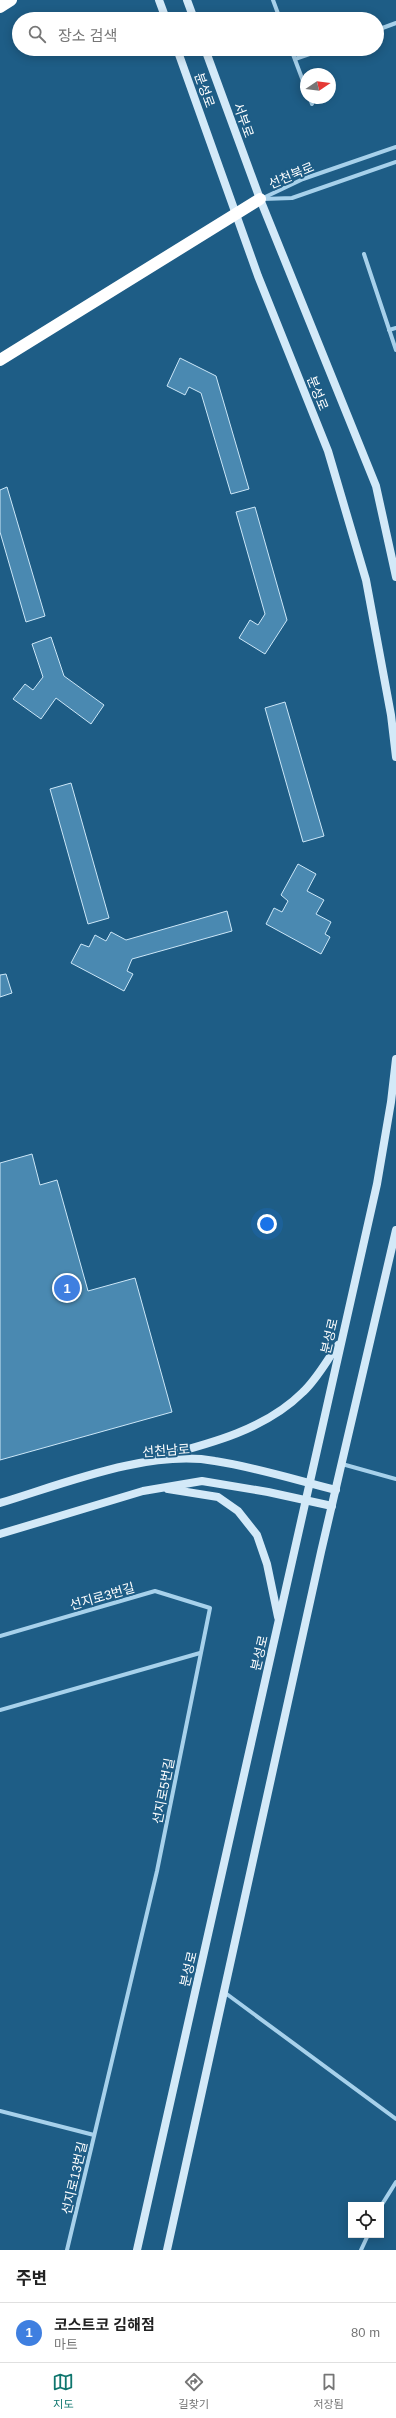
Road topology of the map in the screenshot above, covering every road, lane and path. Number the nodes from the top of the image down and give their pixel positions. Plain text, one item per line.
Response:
1 (12, 0) edge
2 (159, 0) edge
3 (187, 0) edge
4 (273, 0) edge
5 (0, 7) edge
6 (163, 12) edge
7 (191, 12) edge
8 (277, 12) edge
9 (396, 24) edge
10 (384, 28) edge
11 (180, 56) edge
12 (208, 56) edge
13 (294, 56) edge
14 (306, 56) edge
15 (295, 60) junction
16 (300, 73) edge
17 (396, 147) edge
18 (396, 162) edge
19 (260, 199) junction
20 (237, 214) junction
21 (364, 254) dead end
22 (396, 328) edge
23 (389, 330) junction
24 (396, 350) edge
25 (0, 360) edge
26 (396, 577) edge
27 (396, 758) edge
28 (396, 1059) edge
29 (396, 1230) edge
30 (340, 1341) junction
31 (342, 1464) junction
32 (121, 1466) junction
33 (396, 1479) edge
34 (309, 1483) junction
35 (161, 1488) junction
36 (336, 1490) junction
37 (305, 1499) junction
38 (0, 1503) edge
39 (332, 1506) junction
40 (0, 1534) edge
41 (210, 1608) joint
42 (279, 1620) junction
43 (0, 1636) edge
44 (200, 1653) junction
45 (0, 1710) edge
46 (223, 1992) junction
47 (0, 2111) edge
48 (396, 2119) edge
49 (94, 2135) junction
50 (396, 2182) edge
51 (384, 2202) edge
52 (367, 2238) edge
53 (67, 2250) edge
54 (137, 2250) edge
55 (167, 2250) edge
56 (361, 2250) edge

1 - 5 highway
2 - 6 main road
3 - 7 main road
4 - 8 street
9 - 10 street
11 - 20 main road, 분성로
12 - 19 main road, 서부로
13 - 15 street
14 - 15 street
15 - 16 street
17 - 19 street, 선천북로
18 - 19 street, 선천북로
19 - 20 highway
19 - 26 main road, 분성로
20 - 25 highway
20 - 27 main road, 분성로
21 - 23 street
22 - 23 street
23 - 24 street
28 - 30 main road, 분성로
29 - 31 main road
30 - 32 main road
30 - 34 main road, 분성로
31 - 33 street
31 - 36 main road
32 - 34 main road, 선천남로
32 - 38 main road, 선천남로
34 - 36 main road, 선천남로
34 - 37 main road, 분성로
35 - 37 main road
35 - 40 main road
35 - 42 main road
36 - 39 main road
37 - 39 main road
37 - 42 main road, 분성로
39 - 46 main road
41 - 43 street, 선지로3번길
41 - 44 street, 선지로5번길
42 - 54 main road, 분성로
44 - 45 street
44 - 49 street, 선지로5번길
46 - 48 street
46 - 55 main road
47 - 49 street, 선지로13번길
49 - 53 street, 선지로13번길
50 - 51 street
52 - 56 street

